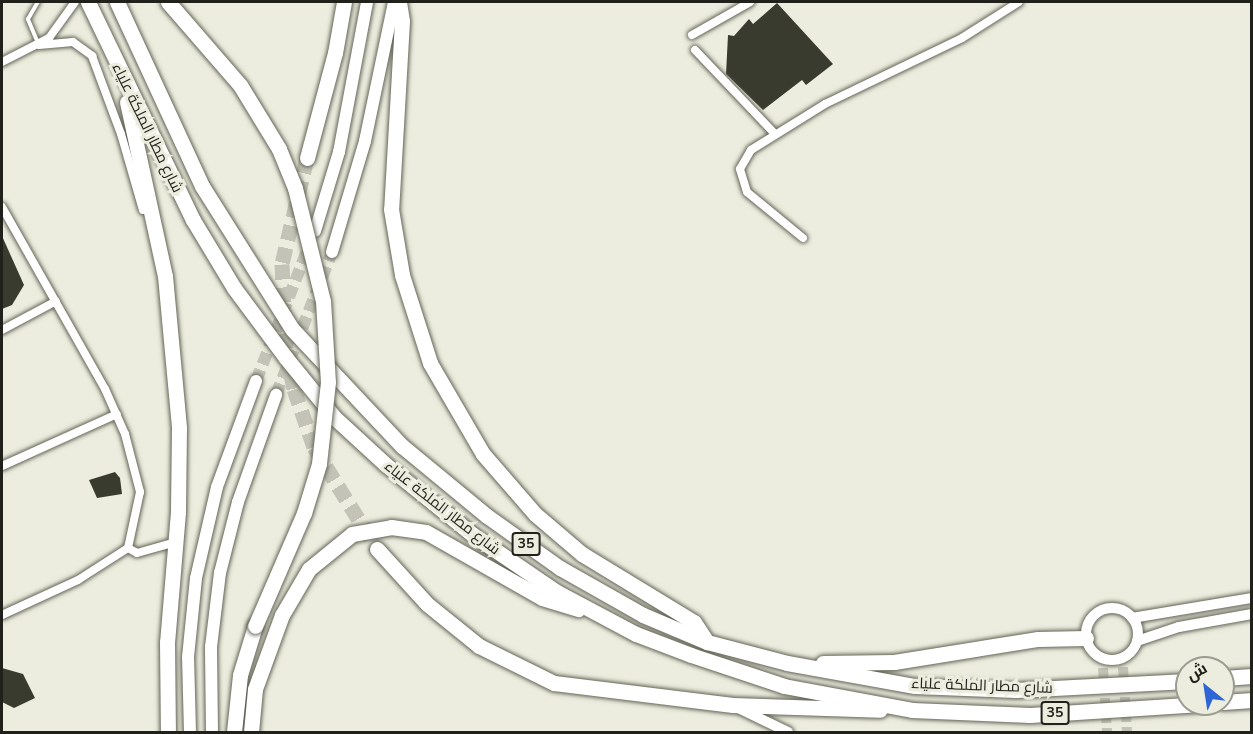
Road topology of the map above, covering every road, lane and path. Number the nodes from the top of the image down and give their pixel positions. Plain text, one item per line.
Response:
1 (38, 2) edge
2 (75, 2) edge
3 (88, 2) edge
4 (117, 2) edge
5 (168, 2) edge
6 (344, 2) edge
7 (367, 2) edge
8 (394, 2) edge
9 (399, 2) edge
10 (750, 2) edge
11 (1019, 2) edge
12 (693, 34) dead end
13 (39, 45) junction
14 (695, 50) dead end
15 (2, 62) edge
16 (121, 75) junction
17 (775, 134) junction
18 (307, 158) tunnel mouth
19 (2, 207) edge
20 (315, 231) tunnel mouth
21 (803, 238) dead end
22 (332, 252) tunnel mouth
23 (165, 276) junction
24 (56, 301) junction
25 (2, 330) edge
26 (256, 381) tunnel mouth
27 (276, 395) tunnel mouth
28 (117, 414) junction
29 (2, 466) edge
30 (176, 542) junction
31 (128, 548) junction
32 (377, 549) tunnel mouth
33 (1251, 598) edge
34 (587, 609) junction
35 (1251, 614) edge
36 (2, 615) edge
37 (1132, 618) junction
38 (1086, 638) junction
39 (707, 642) junction
40 (1137, 642) junction
41 (787, 663) junction
42 (1251, 676) edge
43 (1235, 677) edge
44 (1175, 682) edge
45 (1251, 700) edge
46 (1235, 701) edge
47 (733, 705) junction
48 (1235, 705) edge
49 (1175, 706) edge
50 (1251, 709) edge
51 (912, 710) junction
52 (168, 732) edge
53 (190, 732) edge
54 (212, 732) edge
55 (234, 732) edge
56 (251, 732) edge
57 (788, 732) edge

1 - 13 lane
2 - 13 street
3 - 16 highway, شارع مطار الملكة علياء / 35
4 - 39 highway, شارع مطار الملكة علياء / 35
5 - 55 highway, bridge
6 - 18 highway
7 - 20 main road
8 - 22 main road
9 - 39 highway
10 - 12 street
11 - 17 street
13 - 15 street
13 - 23 street
14 - 17 street
16 - 23 highway
16 - 34 highway, شارع مطار الملكة علياء / 35
17 - 21 street
19 - 24 street
23 - 30 highway
24 - 25 street
24 - 28 street
26 - 53 main road
27 - 54 main road
28 - 29 street
28 - 31 street
30 - 31 street
30 - 52 highway
31 - 36 street
32 - 47 highway
33 - 37 street
34 - 51 highway, شارع مطار الملكة علياء / 35
34 - 56 highway
35 - 40 street
37 - 38 street
37 - 40 street
38 - 40 street
38 - 41 highway
39 - 41 highway, شارع مطار الملكة علياء / 35
41 - 44 highway, شارع مطار الملكة علياء / 35
42 - 43 highway
45 - 46 highway
47 - 51 highway
47 - 57 street
48 - 50 highway
49 - 51 highway, شارع مطار الملكة علياء / 35

